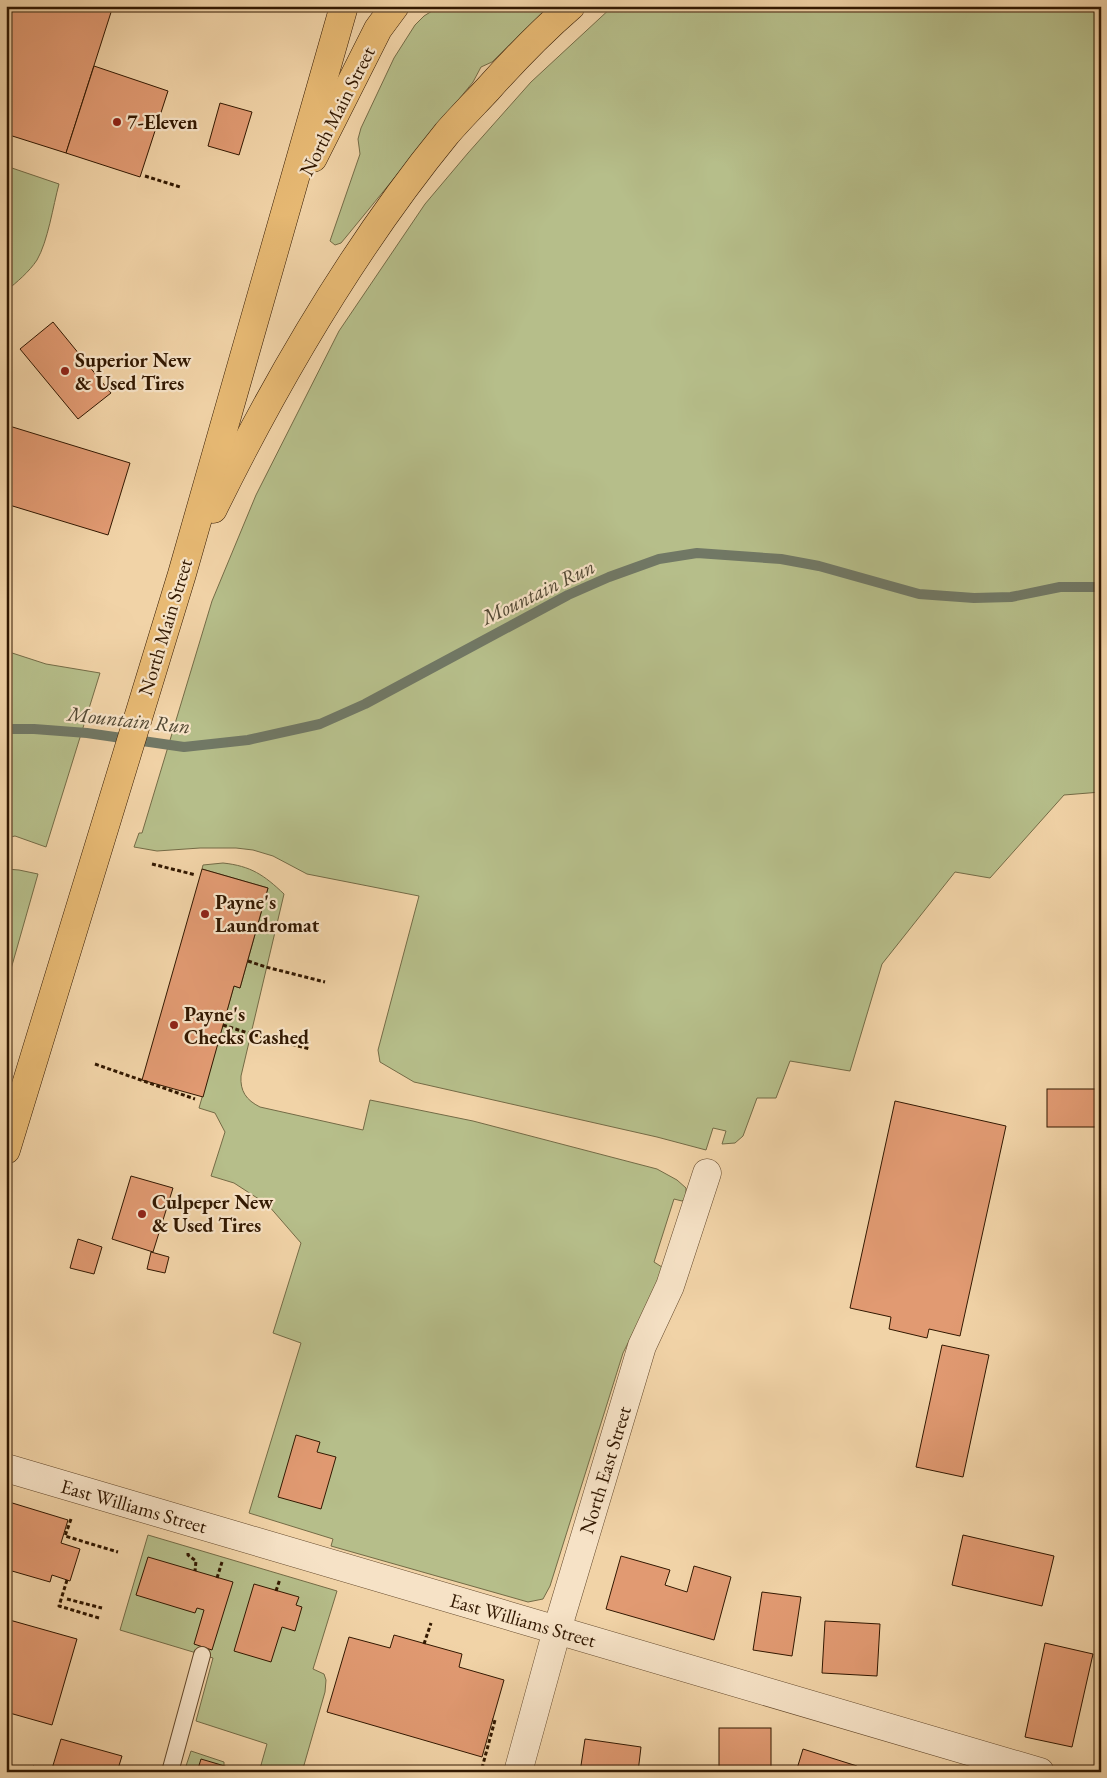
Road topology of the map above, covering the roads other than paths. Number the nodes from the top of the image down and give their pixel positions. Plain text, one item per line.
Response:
1 (344, 6) edge
2 (395, 6) edge
3 (571, 6) edge
4 (283, 218) junction
5 (182, 574) junction
6 (6, 1150) edge
7 (707, 1173) dead end
8 (6, 1468) edge
9 (557, 1630) junction
10 (202, 1655) dead end
11 (170, 1772) edge
12 (518, 1772) edge
13 (1040, 1772) edge

1 - 4 main road, North Main Street
2 - 4 main road, North Main Street
3 - 5 main road
4 - 5 main road, North Main Street
5 - 6 main road, North Main Street
7 - 9 street, North East Street
8 - 9 street, East Williams Street
9 - 12 street, North East Street
9 - 13 street, East Williams Street
10 - 11 lane

